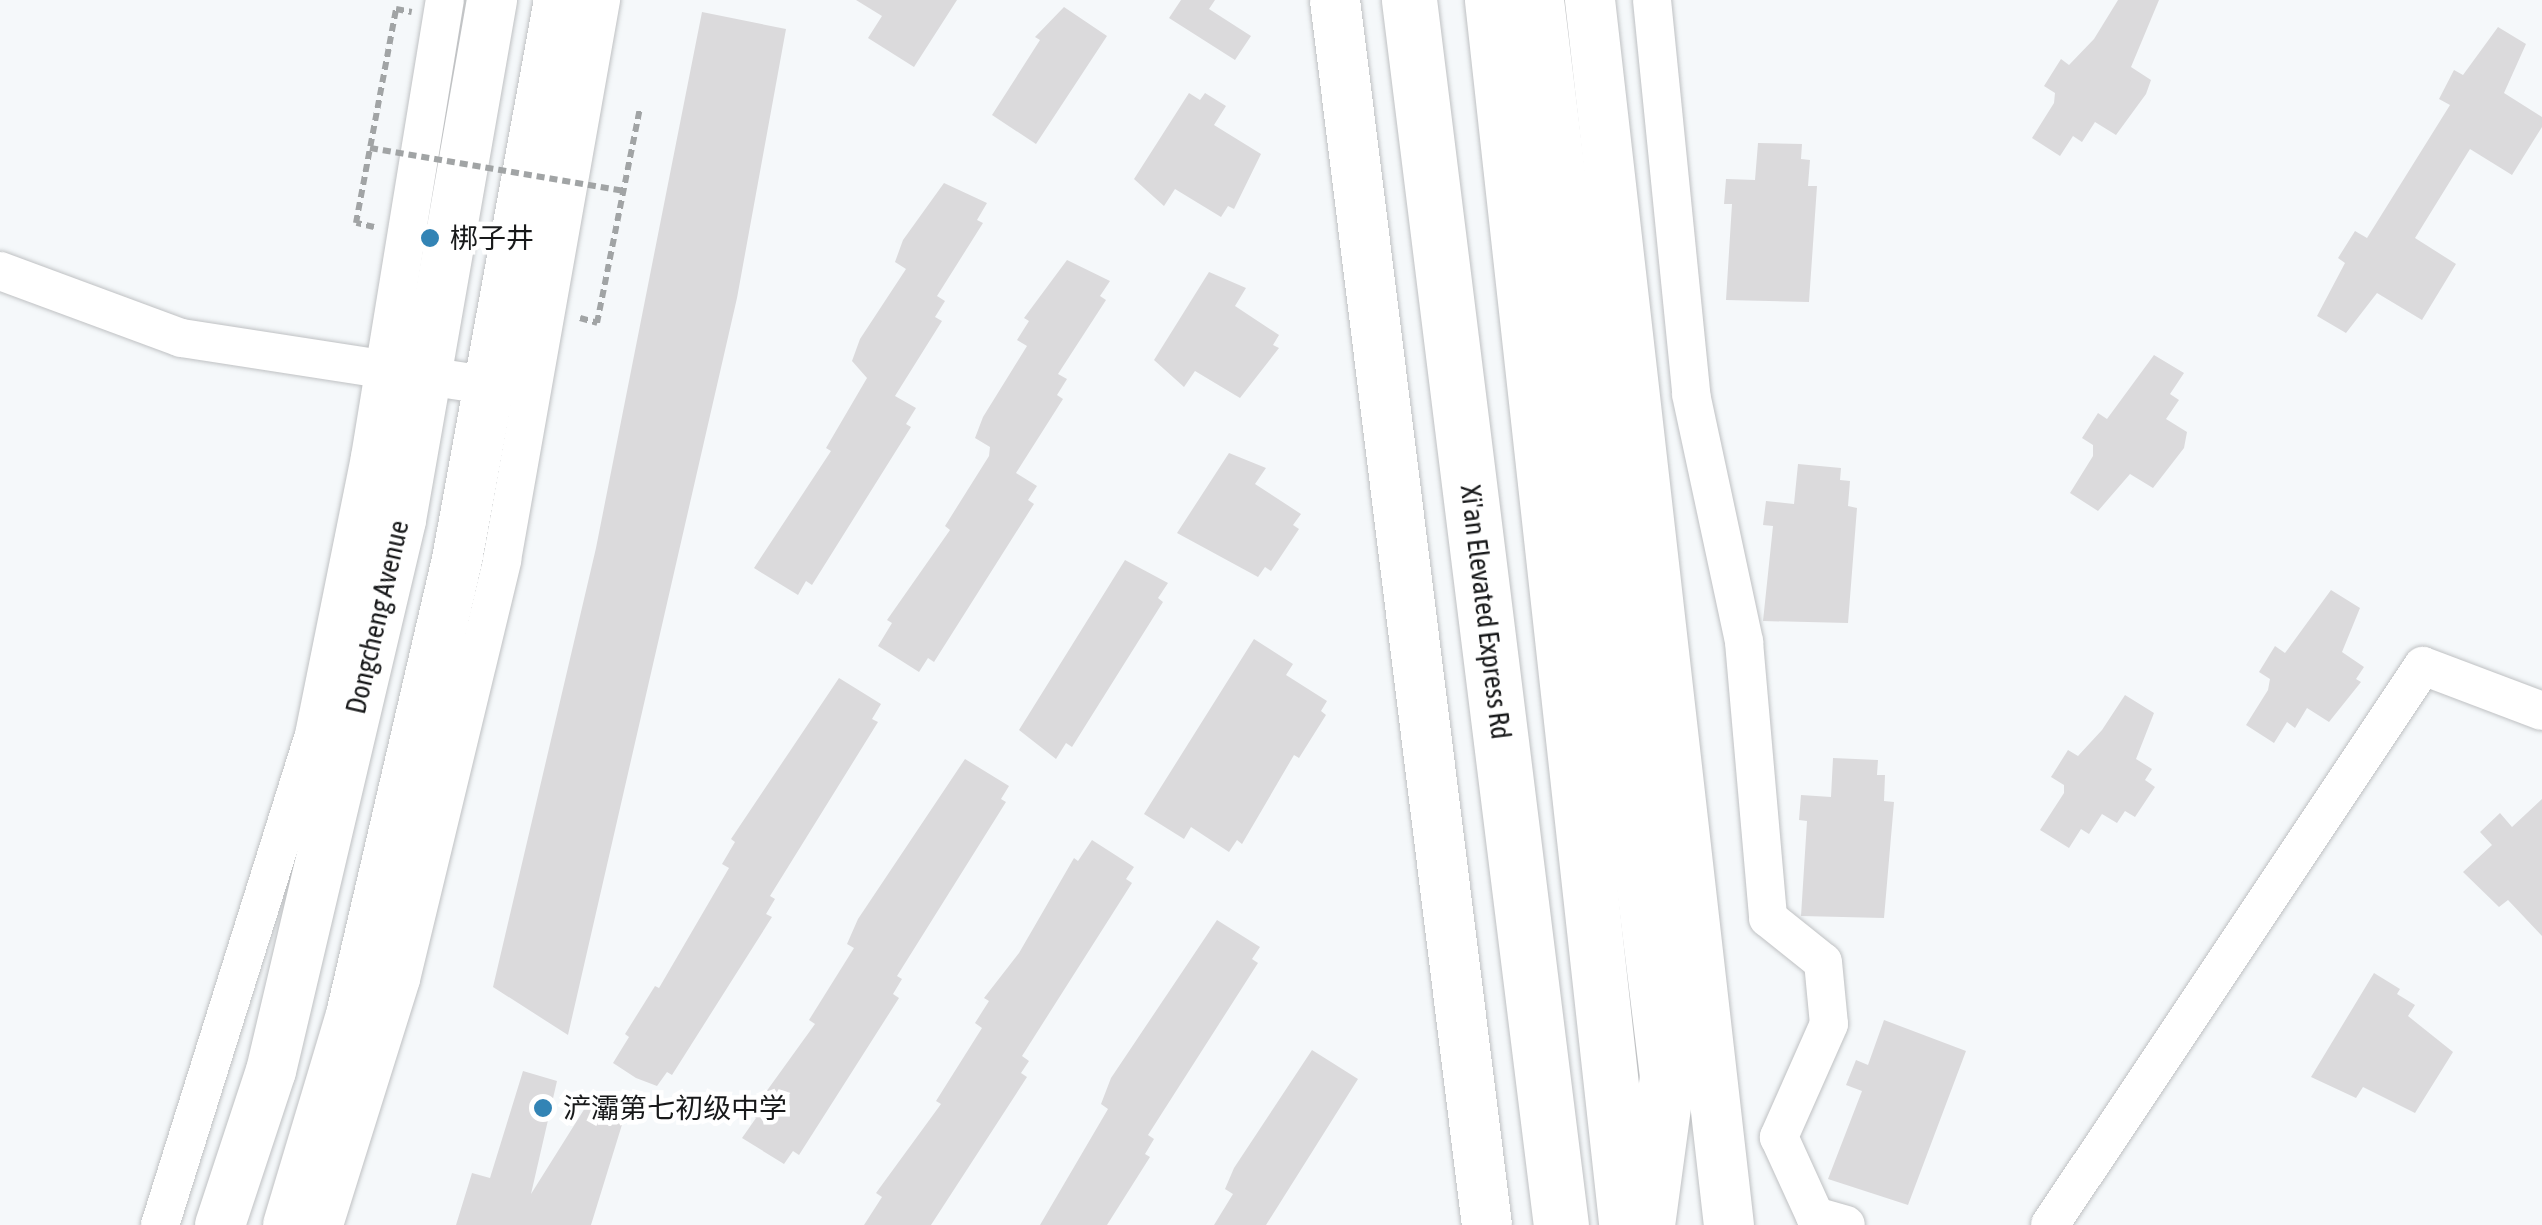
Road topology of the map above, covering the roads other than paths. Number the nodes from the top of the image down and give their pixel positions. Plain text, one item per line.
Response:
1 (445, 0) edge
2 (492, 0) edge
3 (560, 0) edge
4 (600, 0) edge
5 (1335, 0) edge
6 (1377, 0) edge
7 (1410, 0) edge
8 (1492, 0) edge
9 (1536, 0) edge
10 (1590, 0) edge
11 (1652, 0) edge
12 (0, 271) edge
13 (405, 372) junction
14 (492, 386) junction
15 (2542, 711) edge
16 (1533, 981) junction
17 (160, 1225) edge
18 (220, 1225) edge
19 (288, 1225) edge
20 (324, 1225) edge
21 (1486, 1225) edge
22 (1561, 1225) edge
23 (1627, 1225) edge
24 (1647, 1225) edge
25 (1729, 1225) edge
26 (1846, 1225) edge
27 (2050, 1225) edge

1 - 13 street
2 - 13 main road, Dongcheng Avenue
3 - 14 main road
4 - 20 street
5 - 21 main road
6 - 16 highway
7 - 16 highway, Xi'an Elevated Express Rd
8 - 23 highway
9 - 24 highway
10 - 25 main road
11 - 26 street
12 - 13 street
13 - 14 street
13 - 17 street
13 - 18 main road, Dongcheng Avenue
14 - 19 main road
15 - 27 street
16 - 22 highway, Xi'an Elevated Express Rd

